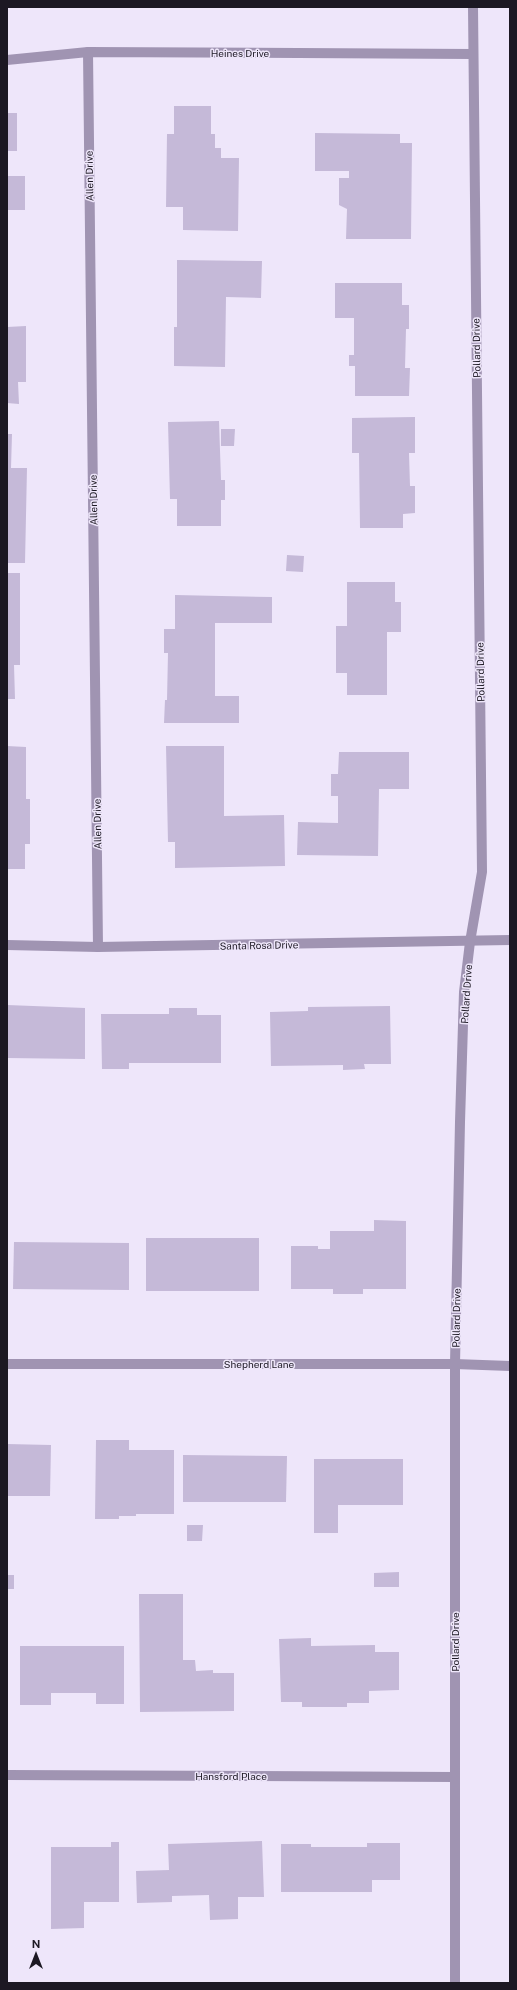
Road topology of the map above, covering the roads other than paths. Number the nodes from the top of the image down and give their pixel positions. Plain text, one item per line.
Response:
1 (473, 7) edge
2 (88, 52) junction
3 (473, 54) junction
4 (7, 60) edge
5 (510, 940) edge
6 (470, 942) junction
7 (7, 945) edge
8 (98, 947) junction
9 (7, 1364) edge
10 (455, 1364) junction
11 (510, 1366) edge
12 (7, 1776) edge
13 (455, 1777) junction
14 (455, 1983) edge

1 - 3 street, Pollard Drive
2 - 3 street, Heines Drive
2 - 4 street, Heines Drive
2 - 8 street, Allen Drive
3 - 6 street, Pollard Drive
5 - 6 street, Santa Rosa Drive
6 - 8 street, Santa Rosa Drive
6 - 10 street, Pollard Drive
7 - 8 street, Santa Rosa Drive
9 - 10 street, Shepherd Lane
10 - 11 street, Shepherd Lane
10 - 13 street, Pollard Drive
12 - 13 street, Hansford Place
13 - 14 street, Pollard Drive

